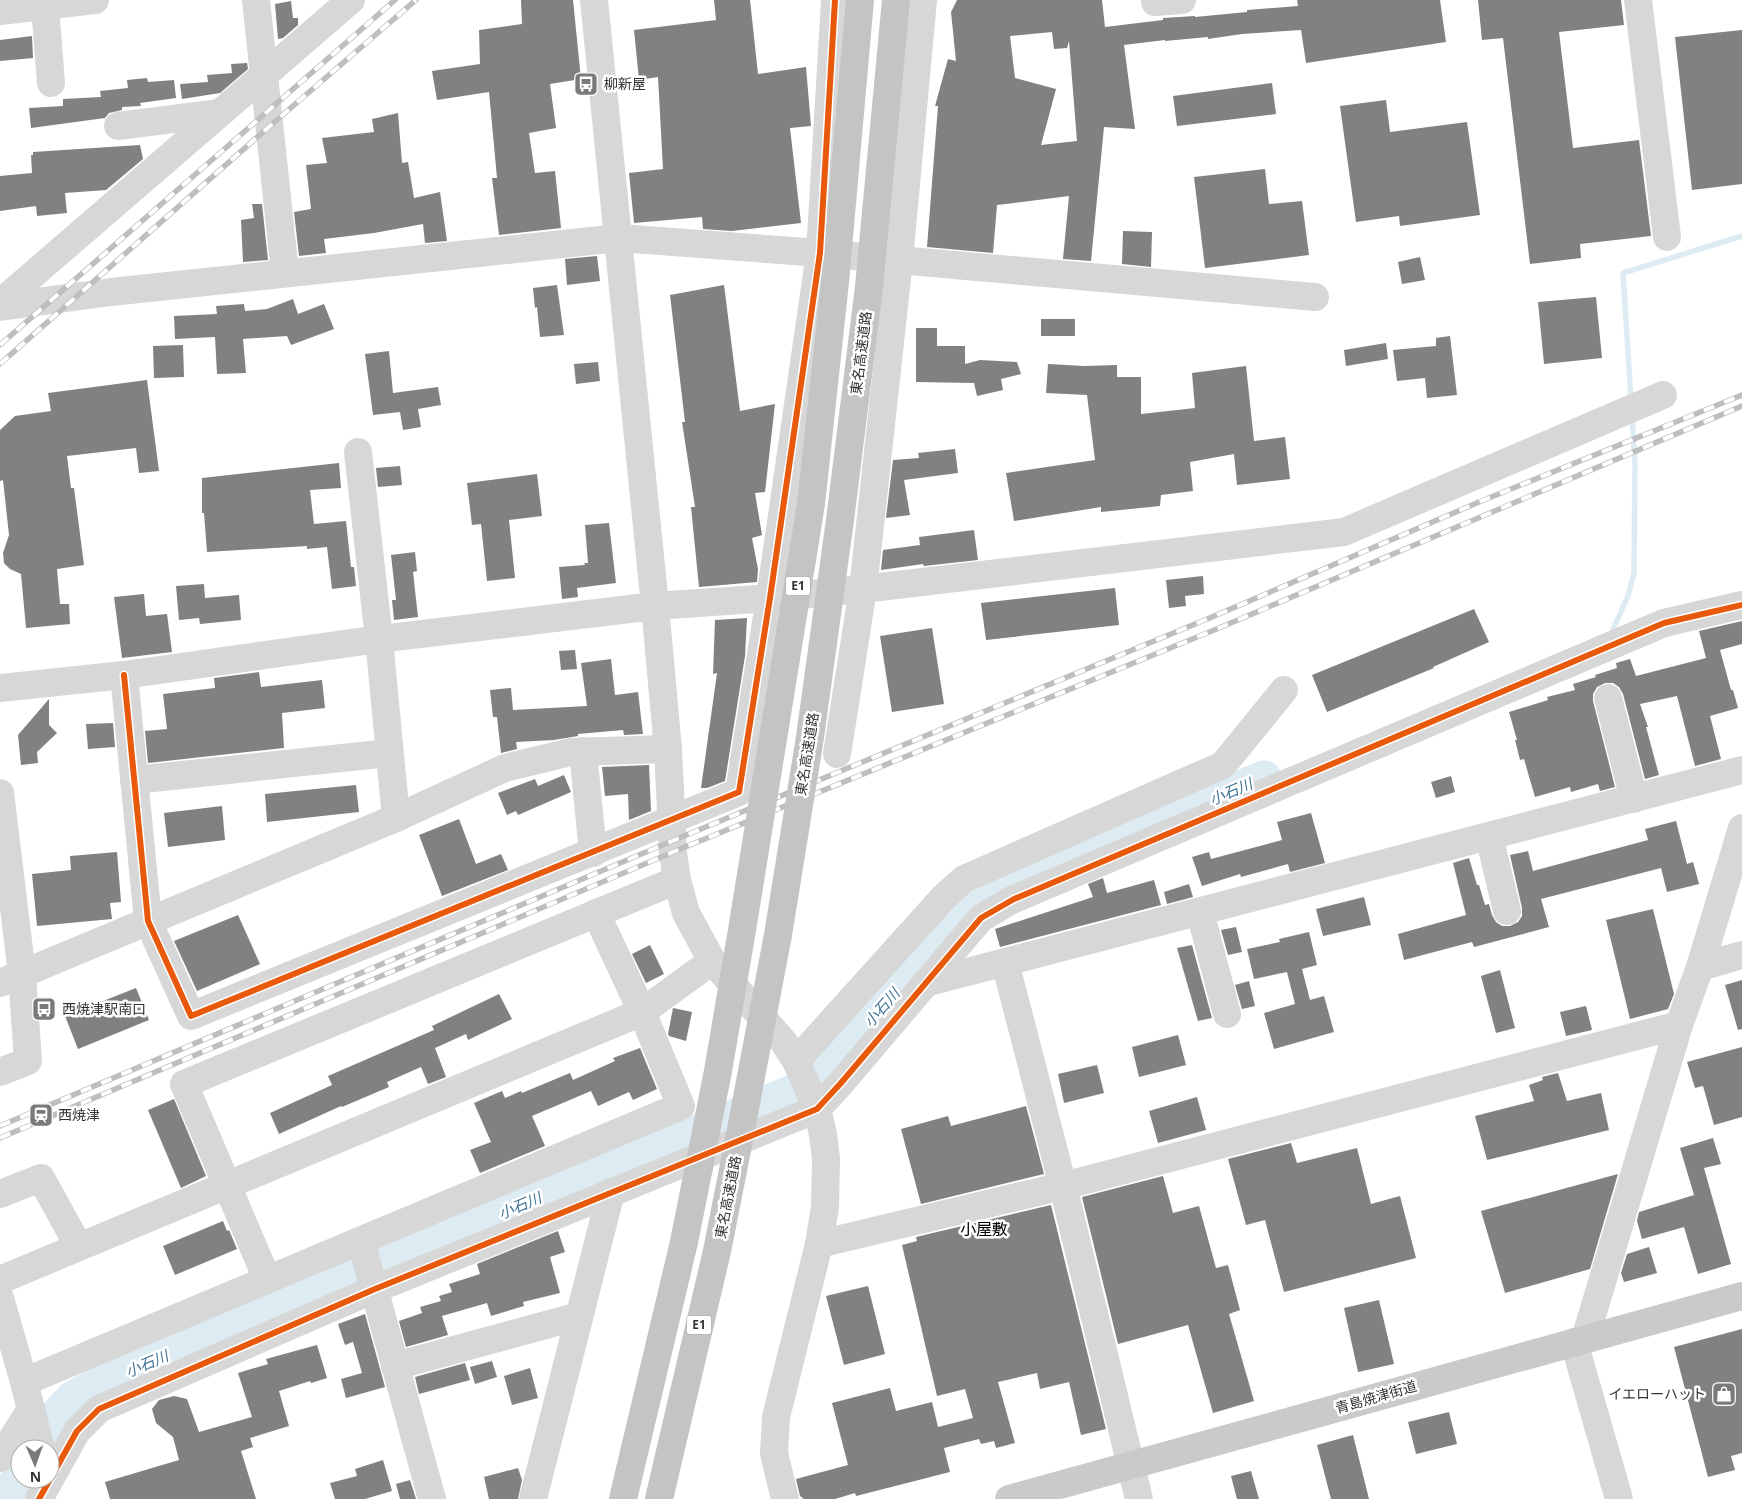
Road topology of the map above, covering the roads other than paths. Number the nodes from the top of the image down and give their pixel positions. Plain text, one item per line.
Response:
1 (95, 0) edge
2 (256, 0) edge
3 (351, 0) edge
4 (594, 0) edge
5 (835, 0) edge
6 (860, 0) edge
7 (896, 0) edge
8 (922, 0) edge
9 (1155, 0) edge
10 (1182, 0) edge
11 (1638, 0) edge
12 (45, 6) junction
13 (0, 11) edge
14 (264, 75) junction
15 (51, 83) dead end
16 (220, 113) junction
17 (118, 126) dead end
18 (1667, 237) dead end
19 (618, 238) junction
20 (820, 253) junction
21 (899, 260) junction
22 (285, 273) junction
23 (1315, 297) dead end
24 (0, 305) edge
25 (1663, 395) dead end
26 (358, 452) dead end
27 (863, 590) junction
28 (770, 598) junction
29 (1742, 605) edge
30 (655, 606) junction
31 (379, 639) junction
32 (124, 675) junction
33 (0, 688) edge
34 (1284, 690) dead end
35 (1608, 698) dead end
36 (668, 749) junction
37 (583, 751) junction
38 (389, 753) junction
39 (837, 754) dead end
40 (1742, 770) edge
41 (134, 780) junction
42 (0, 792) edge
43 (1634, 799) junction
44 (396, 818) junction
45 (671, 821) junction
46 (1742, 828) edge
47 (1489, 836) junction
48 (593, 853) junction
49 (677, 880) junction
50 (1507, 911) dead end
51 (1200, 912) junction
52 (596, 913) junction
53 (148, 921) junction
54 (1742, 955) edge
55 (712, 961) junction
56 (1005, 962) junction
57 (1700, 967) junction
58 (11, 978) edge
59 (925, 983) junction
60 (642, 1012) junction
61 (1227, 1014) dead end
62 (1680, 1025) junction
63 (796, 1061) junction
64 (0, 1072) edge
65 (815, 1104) junction
66 (227, 1185) junction
67 (1063, 1186) junction
68 (611, 1192) junction
69 (0, 1194) edge
70 (361, 1242) junction
71 (819, 1244) junction
72 (79, 1248) junction
73 (267, 1279) junction
74 (0, 1280) edge
75 (374, 1290) junction
76 (1742, 1296) edge
77 (0, 1298) edge
78 (580, 1316) junction
79 (1580, 1341) junction
80 (395, 1366) junction
81 (24, 1382) junction
82 (31, 1409) junction
83 (678, 1416) junction
84 (38, 1439) edge
85 (0, 1458) edge
86 (1130, 1466) junction
87 (47, 1490) edge
88 (432, 1499) edge
89 (533, 1499) edge
90 (624, 1499) edge
91 (658, 1499) edge
92 (664, 1499) edge
93 (785, 1499) edge
94 (1009, 1499) edge
95 (1139, 1499) edge
96 (1619, 1499) edge

1 - 12 street
2 - 14 street
3 - 14 street
4 - 19 street
5 - 20 street
6 - 90 highway, E1, bridge
7 - 83 highway, 東名高速道路 / E1, bridge
8 - 21 street
9 - 10 street
11 - 18 street
12 - 13 street
12 - 15 street
14 - 16 street
14 - 22 street
16 - 17 street
16 - 24 street
19 - 20 street
19 - 22 street
19 - 30 street
20 - 21 street
20 - 28 street
21 - 23 street
21 - 27 street
22 - 24 street
25 - 27 street
26 - 31 street
27 - 28 street
27 - 39 street
28 - 30 street
28 - 45 street
29 - 59 street
30 - 31 street
30 - 36 street
31 - 32 street
31 - 38 street
32 - 33 street
32 - 41 street
34 - 63 street
35 - 43 street
36 - 37 street
36 - 45 street
37 - 44 street
37 - 48 street
38 - 41 street
38 - 44 street
40 - 43 street
41 - 53 street
42 - 58 street
43 - 47 street
44 - 53 street
45 - 48 street
45 - 49 street
46 - 57 street
47 - 50 street
47 - 51 street
48 - 53 street
49 - 52 street
49 - 55 street
51 - 56 street
51 - 61 street
52 - 60 street
52 - 66 street
53 - 58 street
54 - 57 street
55 - 60 street
55 - 63 street
56 - 59 street
56 - 67 street
57 - 62 street
58 - 64 street
59 - 65 street
60 - 66 street
60 - 70 street
62 - 67 street
62 - 79 street
63 - 65 street
65 - 68 street
65 - 71 street
66 - 72 street
66 - 73 street
67 - 71 street
67 - 86 street
68 - 75 street
68 - 78 street
69 - 72 street
70 - 73 street
70 - 75 street
71 - 93 street
72 - 74 street
73 - 81 street
75 - 80 street
75 - 87 street
76 - 79 main road, 青島焼津街道
77 - 81 street
78 - 80 street
78 - 89 street
79 - 86 main road, 青島焼津街道
79 - 96 street
80 - 88 street
81 - 82 street
82 - 84 street
82 - 85 street
83 - 91 highway, 東名高速道路 / E1
83 - 92 street
86 - 94 main road, 青島焼津街道
86 - 95 street

